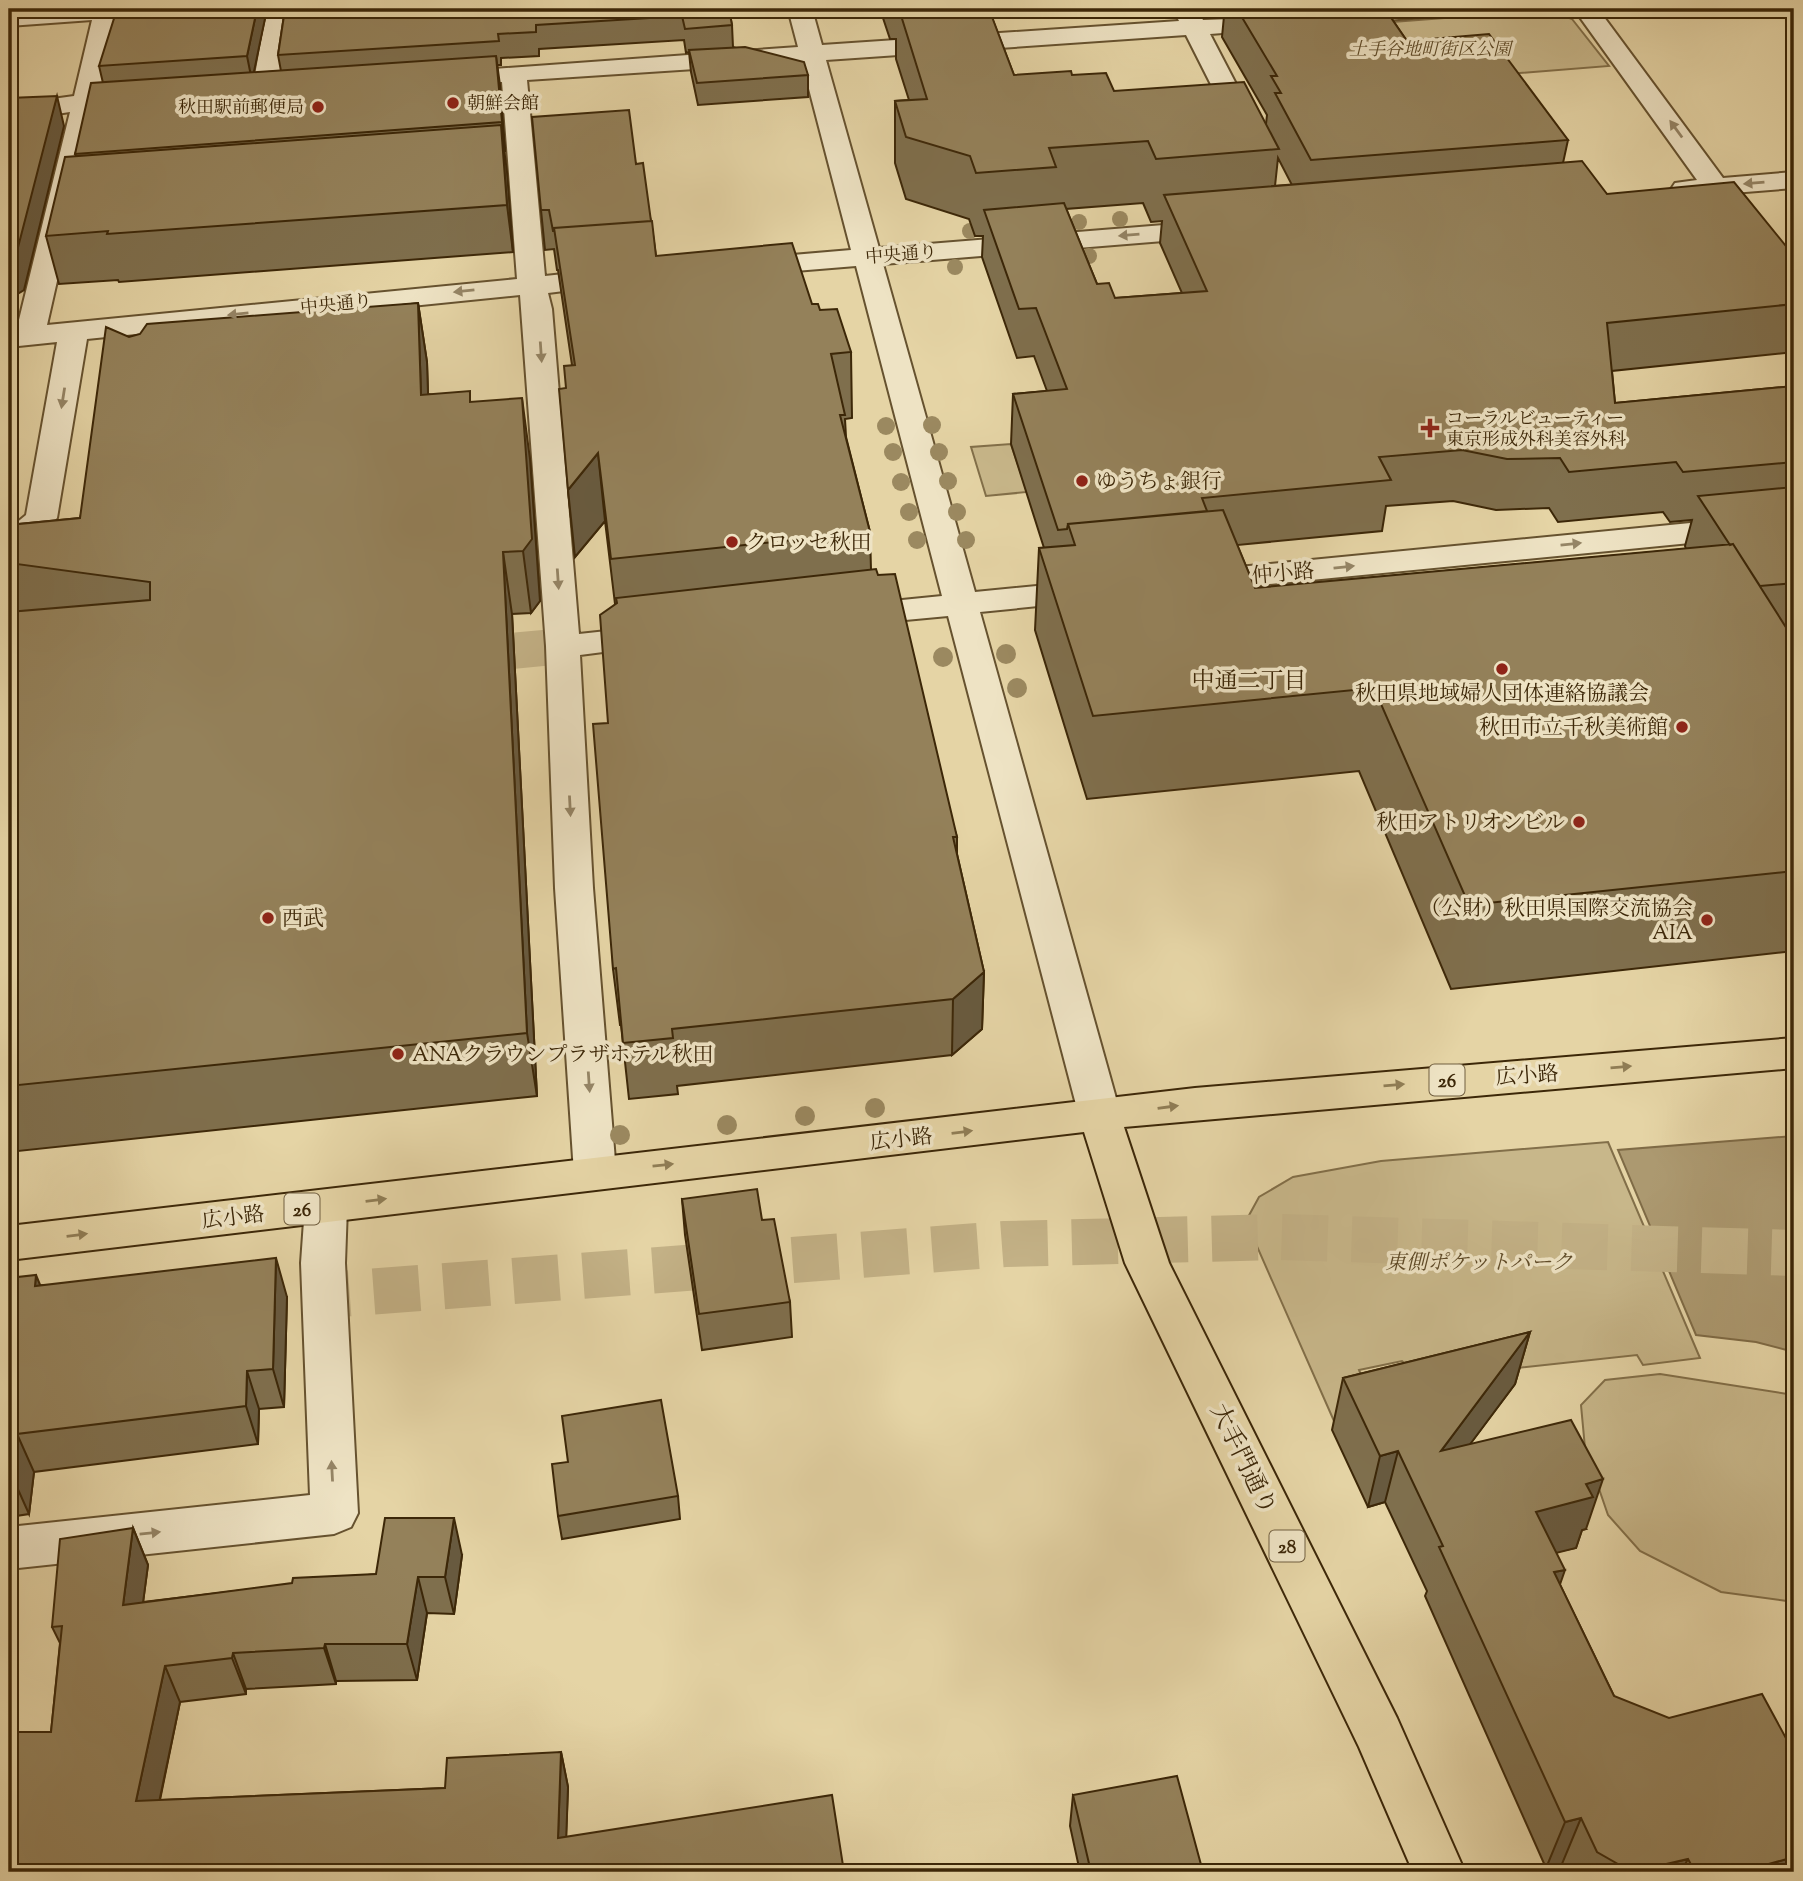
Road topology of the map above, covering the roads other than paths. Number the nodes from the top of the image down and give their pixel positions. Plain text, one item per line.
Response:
1 (147, 9) edge
2 (279, 9) edge
3 (800, 9) edge
4 (1437, 9) edge
5 (1586, 9) edge
6 (107, 10) edge
7 (9, 19) edge
8 (1189, 19) edge
9 (813, 53) junction
10 (514, 74) junction
11 (419, 80) edge
12 (237, 92) edge
13 (168, 97) edge
14 (85, 102) junction
15 (9, 113) edge
16 (1258, 151) edge
17 (522, 160) junction
18 (494, 163) edge
19 (1794, 180) edge
20 (1713, 186) junction
21 (1659, 191) edge
22 (91, 193) edge
23 (63, 195) junction
24 (1240, 226) edge
25 (1747, 230) edge
26 (866, 256) junction
27 (724, 268) edge
28 (630, 276) edge
29 (532, 284) junction
30 (384, 299) junction
31 (74, 331) junction
32 (309, 334) edge
33 (19, 337) edge
34 (1794, 523) edge
35 (9, 546) edge
36 (1164, 584) edge
37 (1124, 587) edge
38 (959, 603) junction
39 (825, 618) edge
40 (688, 633) edge
41 (563, 646) junction
42 (1794, 1053) edge
43 (1100, 1116) junction
44 (595, 1173) junction
45 (326, 1207) junction
46 (9, 1243) edge
47 (9, 1548) edge
48 (1439, 1872) edge

1 - 6 street
2 - 12 street
3 - 9 street
4 - 8 street
20 -> 5 street
6 - 7 street
6 - 14 street
8 - 9 street
8 - 16 street
9 - 10 street
9 - 26 street
10 - 11 street
10 - 17 street
13 - 14 street
14 - 15 street
14 - 23 street
17 - 18 street
17 - 29 street
19 -> 20 street
20 - 21 street
20 - 25 street
22 - 23 street
23 - 33 street
24 -> 26 street, 中央通り
26 - 27 street, 中央通り
26 - 38 street
28 - 29 street, 中央通り
29 -> 30 street, 中央通り
29 -> 41 street
30 -> 31 street, 中央通り
30 - 32 street
31 - 33 street, 中央通り
31 -> 35 street
36 -> 34 street, 仲小路
37 - 38 street
38 - 39 street
38 - 43 street
40 - 41 street
41 -> 44 street
43 -> 42 main road, 広小路 / 26
44 -> 43 main road, 広小路 / 26
43 - 48 main road, 大手門通り / 28
45 -> 44 main road, 広小路 / 26
46 -> 45 main road, 広小路 / 26
47 -> 45 street

